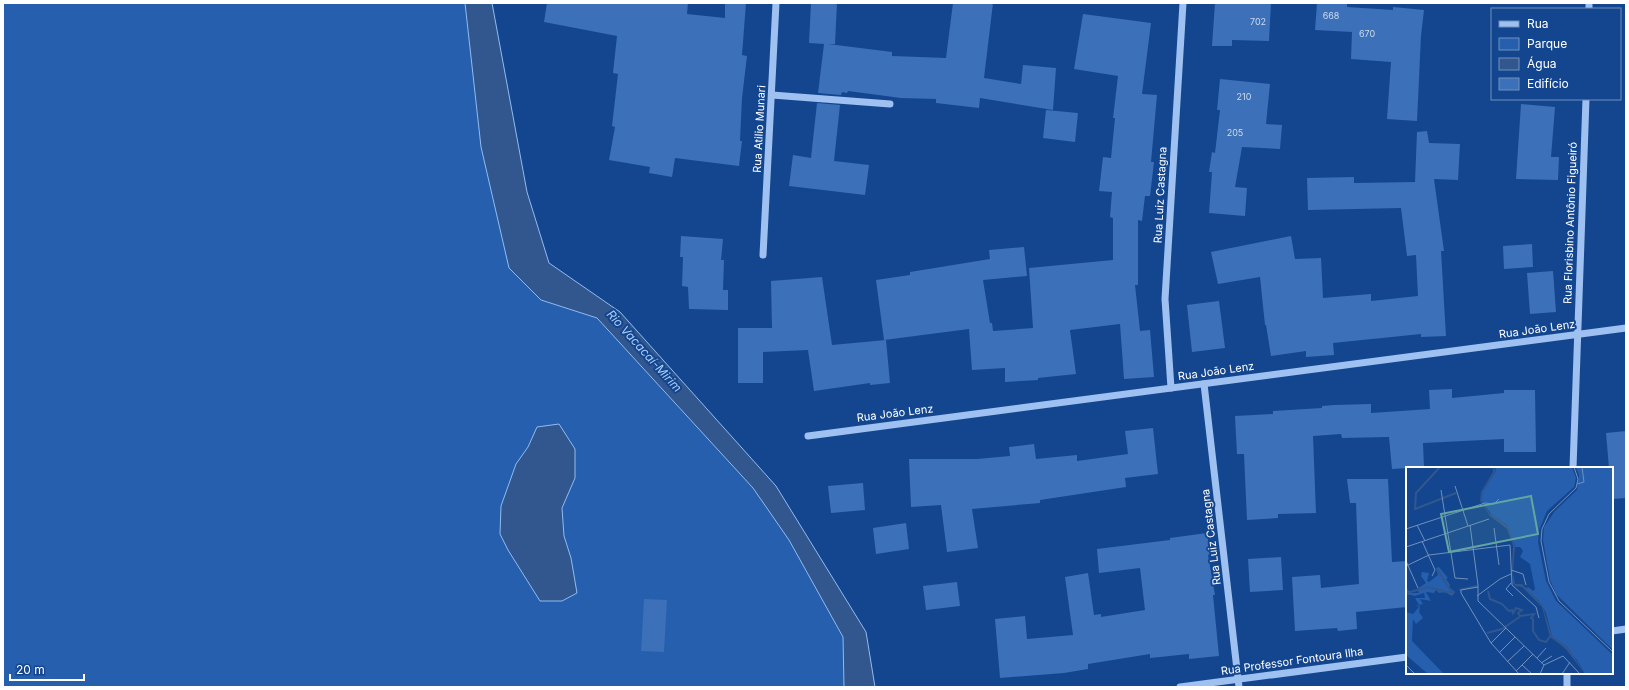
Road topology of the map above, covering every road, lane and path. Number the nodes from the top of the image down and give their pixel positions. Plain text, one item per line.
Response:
1 (776, 3) edge
2 (1183, 3) edge
3 (772, 95) junction
4 (1586, 100) edge
5 (890, 104) dead end
6 (764, 255) dead end
7 (1626, 328) edge
8 (1578, 335) junction
9 (1204, 384) junction
10 (1171, 388) junction
11 (808, 436) dead end
12 (1573, 467) edge
13 (1626, 630) edge
14 (1613, 631) edge
15 (1406, 657) edge
16 (1567, 674) edge
17 (1238, 679) junction
18 (1180, 687) edge
19 (1239, 687) edge
20 (1567, 687) edge

1 - 3 street, Rua Atilio Munari
2 - 10 street, Rua Luiz Castagna
3 - 5 street
3 - 6 street, Rua Atilio Munari
4 - 8 street, Rua Florisbino Antônio Figueiró
7 - 8 street, Rua João Lenz
8 - 9 street, Rua João Lenz
8 - 12 street, Rua Florisbino Antônio Figueiró
9 - 10 street, Rua João Lenz
9 - 17 street, Rua Luiz Castagna
10 - 11 street, Rua João Lenz
13 - 14 street
15 - 17 street, Rua Professor Fontoura Ilha
16 - 20 street
17 - 18 street, Rua Professor Fontoura Ilha
17 - 19 street, Rua Luiz Castagna

